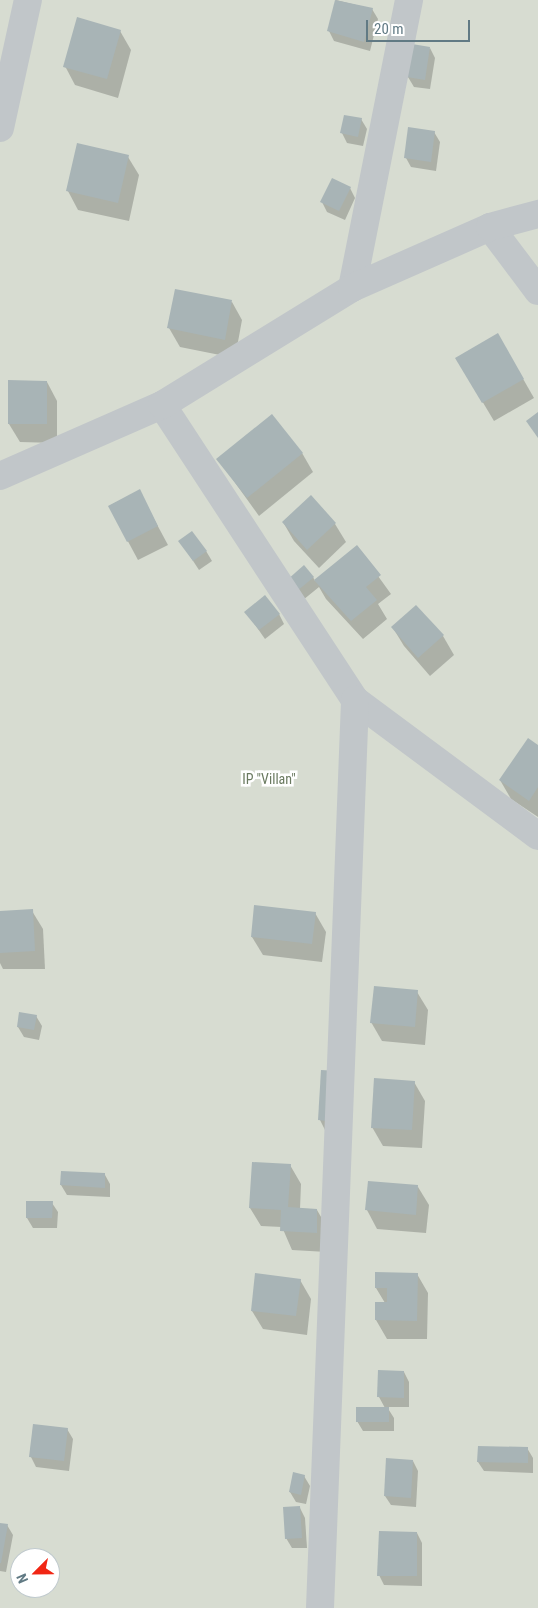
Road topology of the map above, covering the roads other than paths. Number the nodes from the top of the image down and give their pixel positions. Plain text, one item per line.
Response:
1 (28, 0) edge
2 (409, 0) edge
3 (0, 128) edge
4 (538, 214) edge
5 (490, 227) junction
6 (352, 288) junction
7 (538, 291) edge
8 (162, 405) junction
9 (0, 476) edge
10 (355, 700) junction
11 (538, 836) edge
12 (320, 1608) edge

1 - 3 street
2 - 6 street
4 - 5 street
5 - 6 street
5 - 7 street
6 - 8 street
8 - 9 street
8 - 10 street
10 - 11 street
10 - 12 street

